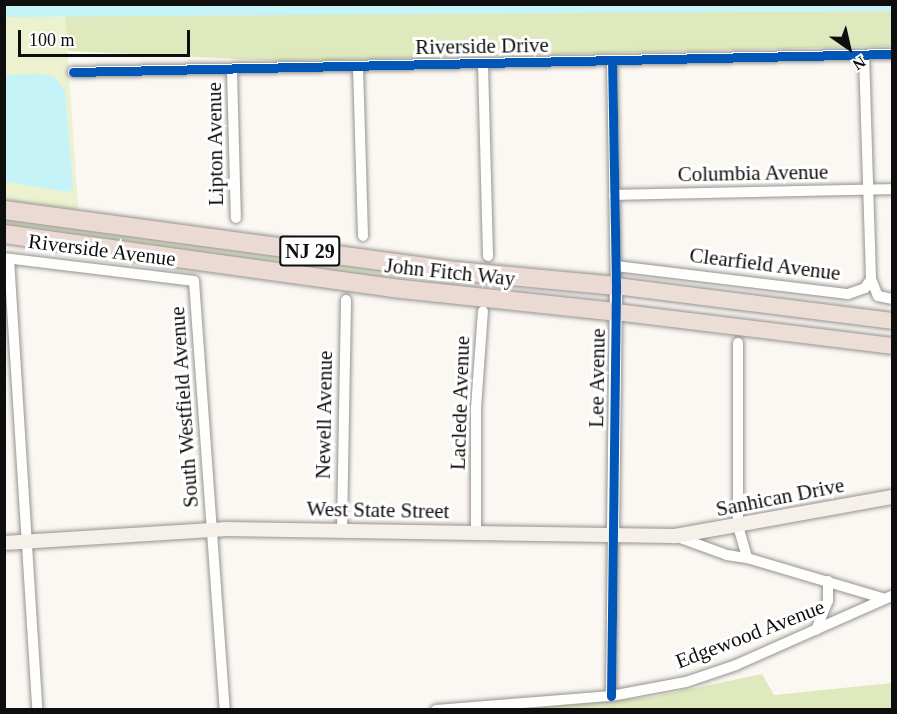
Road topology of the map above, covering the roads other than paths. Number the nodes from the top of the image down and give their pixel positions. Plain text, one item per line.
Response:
1 (892, 54) edge
2 (864, 55) junction
3 (612, 60) junction
4 (483, 64) junction
5 (358, 67) junction
6 (232, 70) junction
7 (73, 72) dead end
8 (867, 189) junction
9 (892, 189) edge
10 (614, 195) junction
11 (4, 210) edge
12 (236, 218) dead end
13 (4, 234) edge
14 (363, 236) dead end
15 (488, 256) dead end
16 (7, 258) edge
17 (615, 266) junction
18 (871, 279) junction
19 (194, 281) joint
20 (616, 286) junction
21 (892, 299) edge
22 (346, 300) dead end
23 (483, 311) dead end
24 (615, 312) junction
25 (892, 321) edge
26 (738, 343) dead end
27 (892, 346) edge
28 (892, 496) edge
29 (738, 526) junction
30 (213, 530) junction
31 (342, 530) junction
32 (476, 532) junction
33 (613, 534) junction
34 (675, 536) junction
35 (26, 541) junction
36 (4, 543) edge
37 (747, 558) junction
38 (828, 581) junction
39 (889, 597) edge
40 (816, 630) junction
41 (611, 696) junction
42 (37, 710) edge
43 (225, 710) edge
44 (436, 710) edge

1 - 2 street, Riverside Drive
2 - 3 street, Riverside Drive
2 - 8 street
3 - 4 street, Riverside Drive
3 - 10 street, Lee Avenue
4 - 5 street, Riverside Drive
4 - 15 street
5 - 6 street, Riverside Drive
5 - 14 street
6 - 7 street, Riverside Drive
6 - 12 street, Lipton Avenue
8 - 9 street, Columbia Avenue
8 - 10 street, Columbia Avenue
8 - 18 street
10 - 17 street, Lee Avenue
11 - 20 highway, John Fitch Way / NJ 29
13 - 24 highway, John Fitch Way / NJ 29
16 - 19 street, Riverside Avenue
16 - 35 street
17 - 18 street, Clearfield Avenue
17 - 20 street, Lee Avenue
18 - 21 street, Clearfield Avenue
19 - 30 street, South Westfield Avenue
20 - 24 street, Lee Avenue
20 - 25 highway, John Fitch Way / NJ 29
22 - 31 street, Newell Avenue
23 - 32 street, Laclede Avenue
24 - 27 highway, John Fitch Way / NJ 29
24 - 33 street, Lee Avenue
26 - 29 street
28 - 29 main road, Sanhican Drive
29 - 34 main road, Sanhican Drive
29 - 37 street
30 - 31 main road, West State Street
30 - 35 main road, West State Street
30 - 43 street, South Westfield Avenue
31 - 32 main road, West State Street
32 - 33 main road, West State Street
33 - 34 main road, West State Street
33 - 41 street, Lee Avenue
34 - 37 street, West State Street
35 - 36 main road, West State Street
35 - 42 street
37 - 38 street, West State Street
38 - 39 street, West State Street
38 - 40 street
39 - 40 street, Edgewood Avenue
40 - 41 street, Edgewood Avenue
41 - 44 street, Edgewood Avenue

